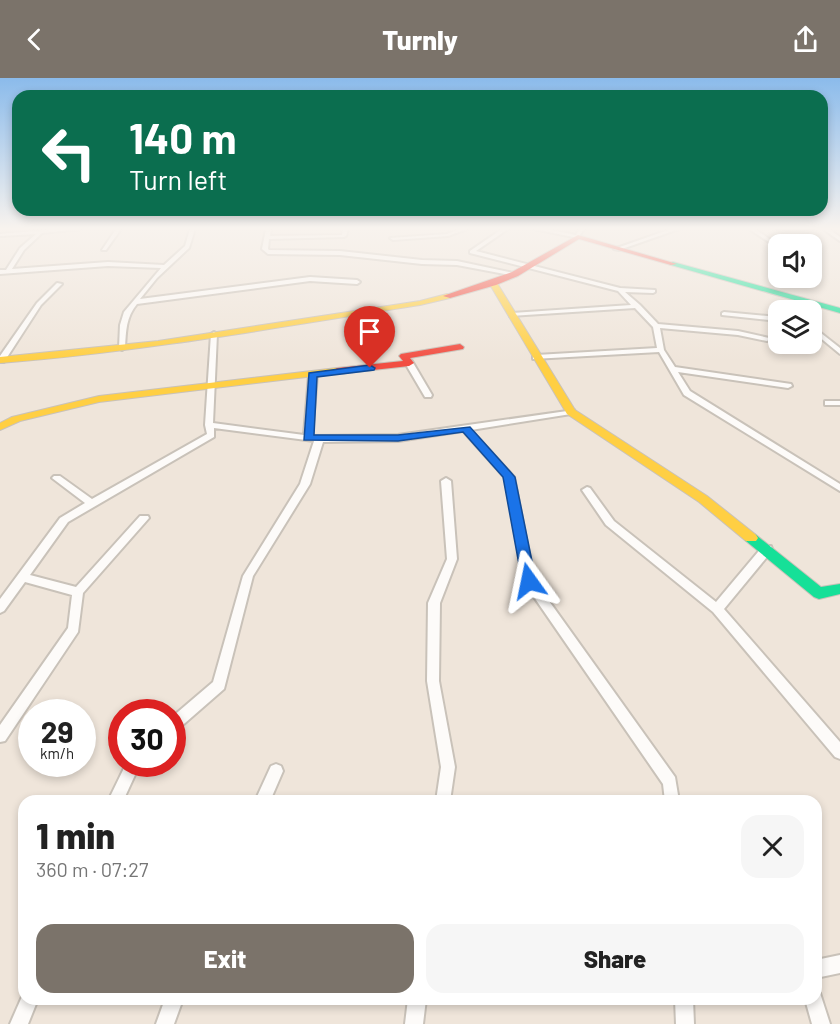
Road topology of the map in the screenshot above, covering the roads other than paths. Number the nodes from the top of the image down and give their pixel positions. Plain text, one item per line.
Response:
1 (161, 273) edge
2 (510, 273) edge
3 (553, 273) edge
4 (704, 273) edge
5 (515, 274) joint
6 (357, 282) dead end
7 (493, 283) junction
8 (59, 284) dead end
9 (620, 290) junction
10 (653, 291) dead end
11 (135, 302) junction
12 (638, 306) junction
13 (840, 311) edge
14 (724, 314) dead end
15 (512, 315) junction
16 (768, 318) edge
17 (656, 326) junction
18 (214, 334) junction
19 (822, 337) edge
20 (767, 339) dead end
21 (826, 340) junction
22 (840, 341) edge
23 (460, 347) dead end
24 (122, 348) junction
25 (660, 350) junction
26 (840, 352) edge
27 (536, 357) junction
28 (0, 360) edge
29 (409, 363) junction
30 (672, 369) junction
31 (313, 375) junction
32 (211, 385) junction
33 (788, 386) dead end
34 (428, 395) dead end
35 (828, 403) dead end
36 (840, 403) edge
37 (571, 412) junction
38 (208, 425) junction
39 (0, 427) edge
40 (466, 429) junction
41 (314, 439) junction
42 (57, 478) dead end
43 (446, 481) dead end
44 (840, 488) edge
45 (587, 490) dead end
46 (91, 504) junction
47 (144, 518) dead end
48 (767, 549) junction
49 (24, 578) junction
50 (840, 589) edge
51 (78, 592) junction
52 (0, 608) edge
53 (717, 609) junction
54 (186, 714) edge
55 (0, 736) edge
56 (840, 752) edge
57 (276, 771) dead end
58 (127, 777) edge
59 (118, 795) edge
60 (265, 795) edge
61 (444, 795) edge
62 (671, 795) edge
63 (840, 964) edge
64 (822, 968) edge
65 (27, 1005) edge
66 (172, 1005) edge
67 (416, 1005) edge
68 (684, 1005) edge
69 (816, 1005) edge
70 (19, 1024) edge
71 (165, 1024) edge
72 (414, 1024) edge
73 (685, 1024) edge
74 (821, 1024) edge

1 - 11 street
2 - 5 street
3 - 9 street
4 - 13 street
5 - 7 street
6 - 11 street
7 - 15 street
7 - 18 street
8 - 28 street
9 - 10 street
9 - 12 street
11 - 24 street
12 - 15 street
12 - 17 street
14 - 16 street
15 - 27 street
17 - 20 street
17 - 25 street
18 - 24 street
18 - 32 street
19 - 21 street
21 - 22 street
21 - 26 street
23 - 29 street
24 - 28 street
25 - 27 street
25 - 30 street
27 - 37 street
29 - 31 street
29 - 34 street
30 - 33 street
30 - 44 street
31 - 32 street
31 - 41 street
32 - 38 street
32 - 39 street
35 - 36 street
37 - 40 street
37 - 48 street
38 - 41 street
38 - 46 street
40 - 41 street
40 - 62 street
41 - 54 street
42 - 46 street
43 - 61 street
45 - 53 street
46 - 49 street
47 - 51 street
48 - 50 street
48 - 53 street
49 - 51 street
49 - 52 street
51 - 55 street
53 - 56 street
57 - 60 street
58 - 59 street
63 - 64 street
65 - 70 street
66 - 71 street
67 - 72 street
68 - 73 street
69 - 74 street

